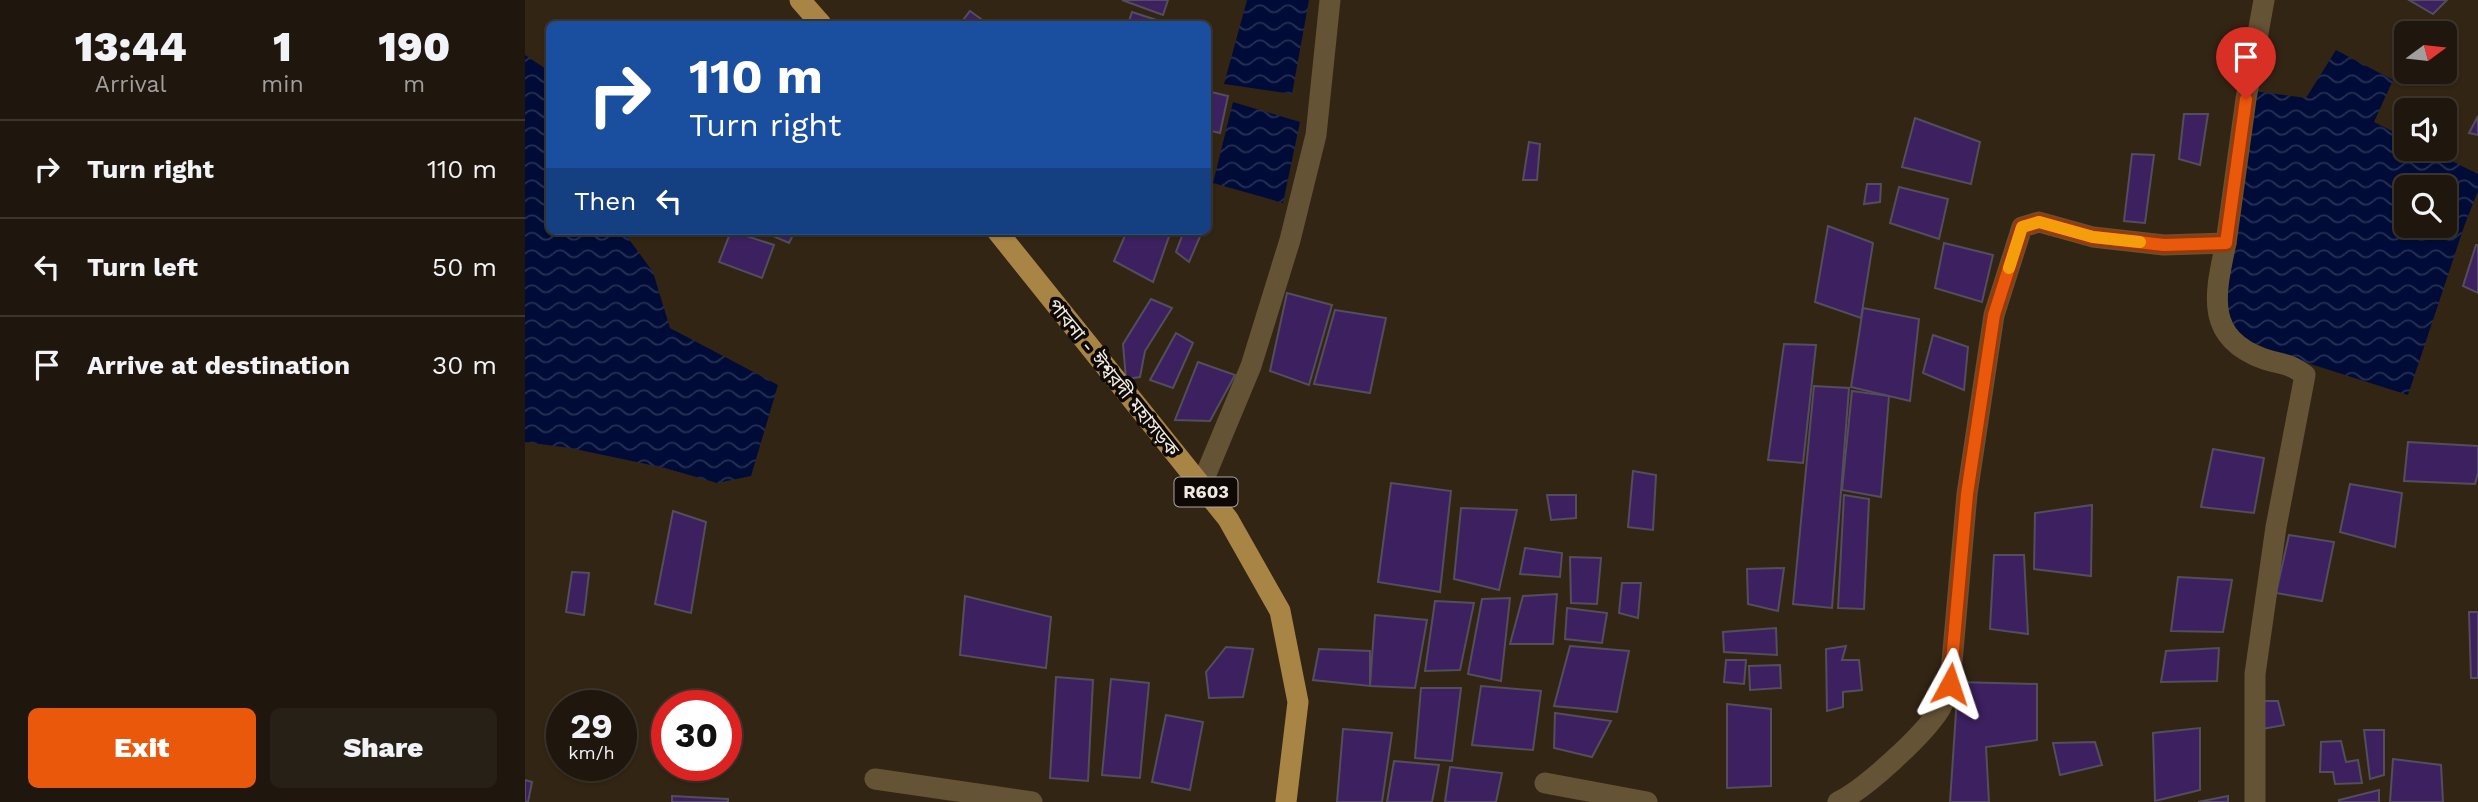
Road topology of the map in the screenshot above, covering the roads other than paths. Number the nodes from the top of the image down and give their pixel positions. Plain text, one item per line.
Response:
1 (800, 0) edge
2 (1330, 0) edge
3 (2264, 0) edge
4 (818, 21) edge
5 (1000, 235) edge
6 (2226, 243) junction
7 (1201, 486) junction
8 (875, 779) dead end
9 (1545, 783) dead end
10 (1032, 802) edge
11 (1286, 802) edge
12 (1647, 802) edge
13 (1838, 802) edge
14 (2255, 802) edge

1 - 4 main road
2 - 7 street
3 - 6 street
5 - 7 main road, পাবনা - ঈশ্বরদী মহাসড়ক / R603
6 - 13 street
6 - 14 street
7 - 11 main road, পাবনা - ঈশ্বরদী মহাসড়ক / R603
8 - 10 street
9 - 12 street

